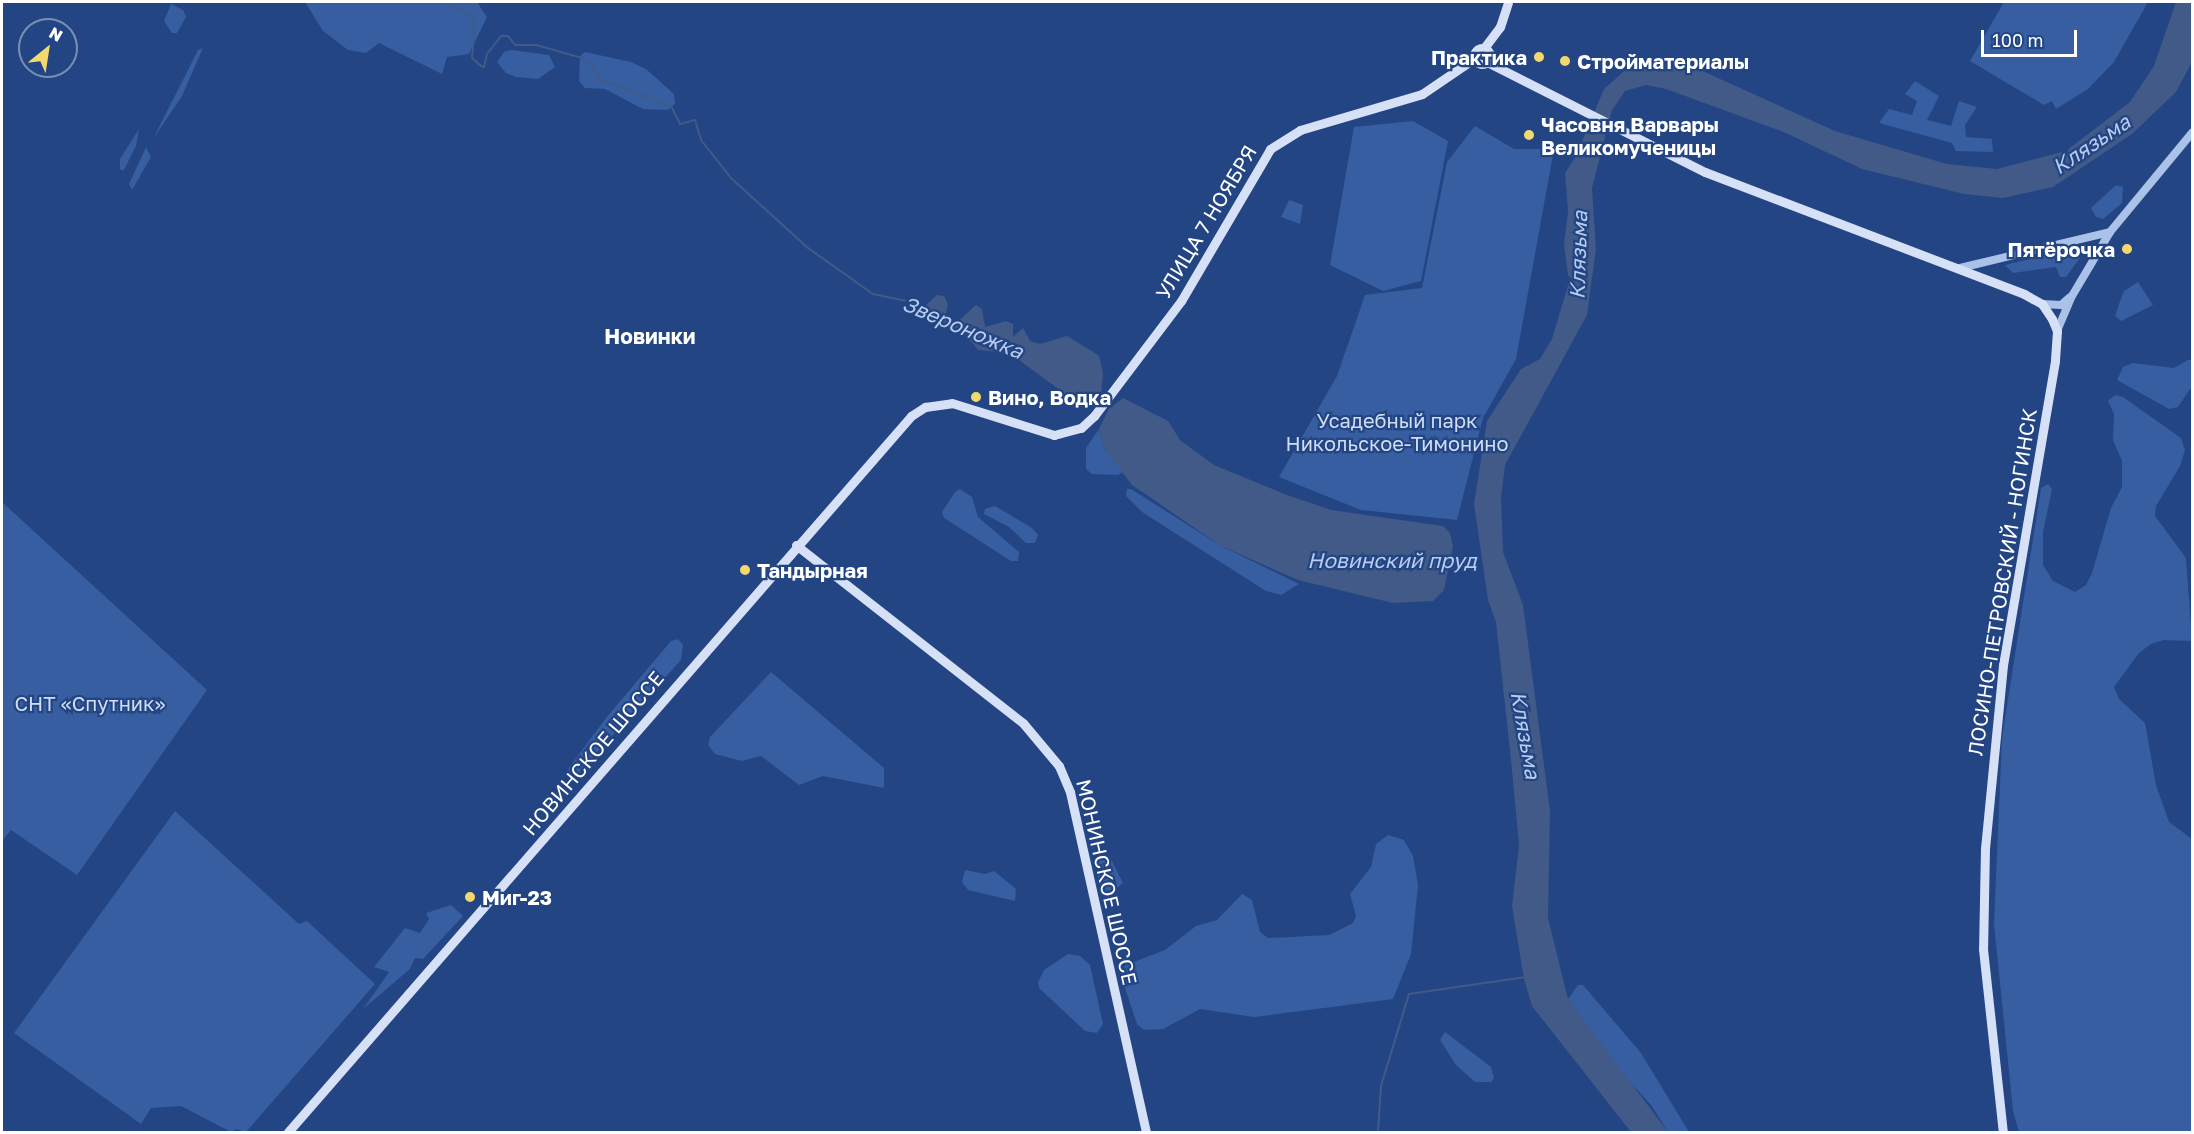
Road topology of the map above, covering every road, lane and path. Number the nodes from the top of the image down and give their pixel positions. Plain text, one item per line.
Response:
1 (1508, 2) edge
2 (1495, 35) junction
3 (1484, 48) junction
4 (1474, 58) junction
5 (1487, 62) junction
6 (1465, 65) junction
7 (2193, 133) edge
8 (2110, 232) junction
9 (1960, 268) junction
10 (2072, 296) junction
11 (2042, 304) junction
12 (2057, 332) junction
13 (932, 405) joint
14 (796, 544) junction
15 (288, 1132) edge
16 (1146, 1132) edge
17 (2002, 1132) edge

1 - 2 main road
2 - 3 main road
2 - 6 main road
3 - 4 main road
3 - 5 main road
4 - 5 main road
4 - 6 main road, УЛИЦА 7 НОЯБРЯ
5 - 9 main road
6 - 13 main road, УЛИЦА 7 НОЯБРЯ
7 - 8 street
8 - 9 street
8 - 10 street
9 - 11 main road
10 - 11 street
10 - 12 street
11 - 12 main road
12 - 17 main road, ЛОСИНО-ПЕТРОВСКИЙ - НОГИНСК
13 - 14 main road, НОВИНСКОЕ ШОССЕ
14 - 15 main road, НОВИНСКОЕ ШОССЕ
14 - 16 main road, МОНИНСКОЕ ШОССЕ

